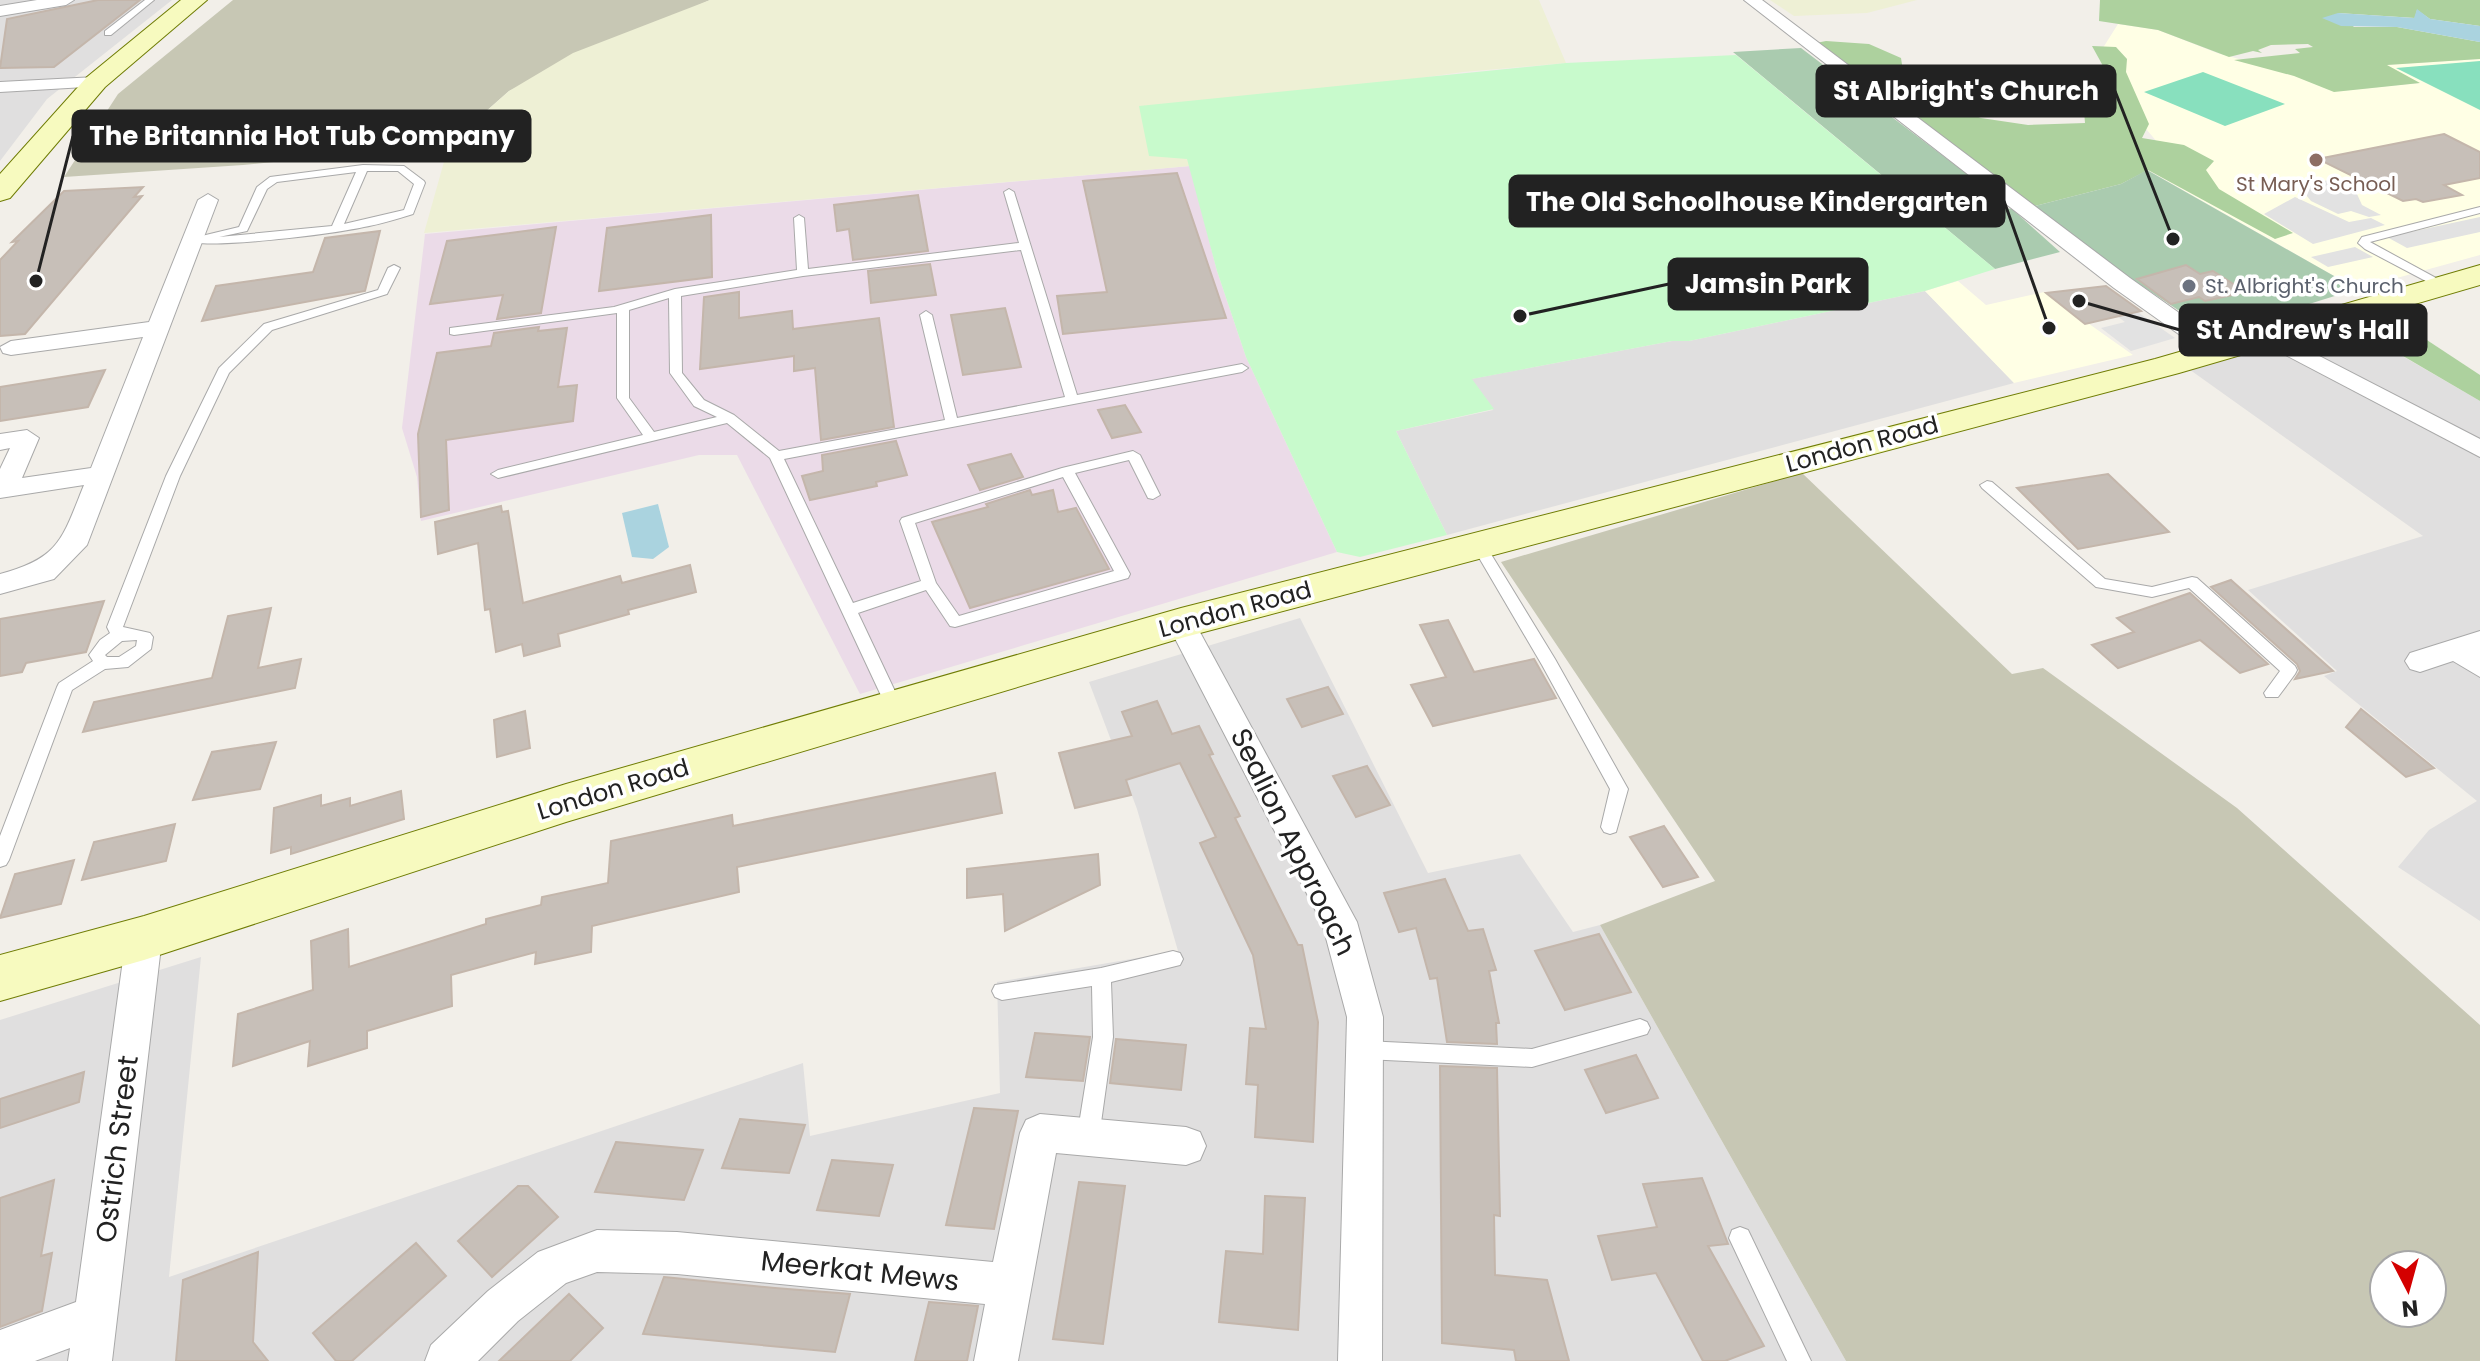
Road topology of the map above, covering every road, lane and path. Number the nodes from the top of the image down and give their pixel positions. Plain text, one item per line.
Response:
1 (66, 0) edge
2 (150, 0) edge
3 (195, 0) edge
4 (1752, 0) edge
5 (0, 11) edge
6 (108, 33) dead end
7 (96, 82) junction
8 (0, 87) edge
9 (363, 168) junction
10 (0, 192) edge
11 (1009, 192) dead end
12 (208, 200) dead end
13 (2480, 210) edge
14 (799, 218) dead end
15 (336, 229) junction
16 (195, 240) junction
17 (1023, 246) junction
18 (394, 268) dead end
19 (803, 273) junction
20 (2462, 281) edge
21 (675, 293) junction
22 (623, 307) junction
23 (926, 315) dead end
24 (158, 328) junction
25 (454, 331) dead end
26 (2269, 337) junction
27 (11, 348) dead end
28 (2219, 352) junction
29 (1242, 368) dead end
30 (1072, 400) junction
31 (729, 418) junction
32 (952, 423) junction
33 (651, 437) junction
34 (0, 442) edge
35 (2480, 449) edge
36 (776, 456) junction
37 (1067, 471) junction
38 (101, 474) junction
39 (498, 474) dead end
40 (1987, 485) dead end
41 (2, 490) edge
42 (1153, 495) dead end
43 (1478, 544) junction
44 (0, 584) edge
45 (929, 584) junction
46 (849, 610) junction
47 (1181, 623) junction
48 (119, 636) junction
49 (2472, 652) edge
50 (2420, 661) dead end
51 (102, 663) junction
52 (2272, 693) dead end
53 (893, 704) junction
54 (1610, 827) dead end
55 (0, 860) edge
56 (144, 938) junction
57 (1173, 959) dead end
58 (1101, 976) junction
59 (0, 978) edge
60 (1002, 991) dead end
61 (1640, 1028) dead end
62 (1365, 1050) junction
63 (1088, 1137) junction
64 (1186, 1146) dead end
65 (1740, 1238) dead end
66 (1010, 1285) junction
67 (95, 1317) junction
68 (0, 1352) edge
69 (90, 1361) edge
70 (447, 1361) edge
71 (996, 1361) edge
72 (1360, 1361) edge
73 (1799, 1361) edge

1 - 5 street
2 - 6 lane
3 - 7 main road
4 - 28 street
7 - 8 street
7 - 10 main road
9 - 15 lane
9 - 15 lane
9 - 16 lane
11 - 17 lane
12 - 16 street
13 - 20 lane
14 - 19 lane
15 - 16 lane
16 - 24 street
17 - 19 lane
17 - 30 lane
18 - 48 lane
19 - 21 lane
20 - 26 main road, London Road
21 - 22 lane
21 - 31 lane
22 - 25 lane
22 - 33 lane
23 - 32 lane
24 - 27 street
24 - 38 street
26 - 28 main road, London Road
26 - 35 street
28 - 43 main road, London Road
29 - 30 lane
30 - 32 lane
31 - 33 lane
31 - 36 lane
32 - 36 lane
33 - 39 lane
34 - 41 street
36 - 46 lane
37 - 42 lane
37 - 45 lane
37 - 45 lane
38 - 41 street
38 - 44 street
40 - 52 lane
43 - 47 main road, London Road
43 - 54 lane
45 - 46 lane
46 - 53 lane
47 - 53 main road, London Road
47 - 62 street, Sealion Approach
48 - 51 lane
48 - 51 lane
49 - 50 street
51 - 55 lane
53 - 56 main road, London Road
56 - 59 main road, London Road
56 - 67 street, Ostrich Street
57 - 58 lane
58 - 60 lane
58 - 63 lane
61 - 62 lane
62 - 72 street, Sealion Approach
63 - 64 street
63 - 66 street
65 - 73 lane
66 - 70 street, Meerkat Mews
66 - 71 street
67 - 68 street
67 - 69 street, Ostrich Street

